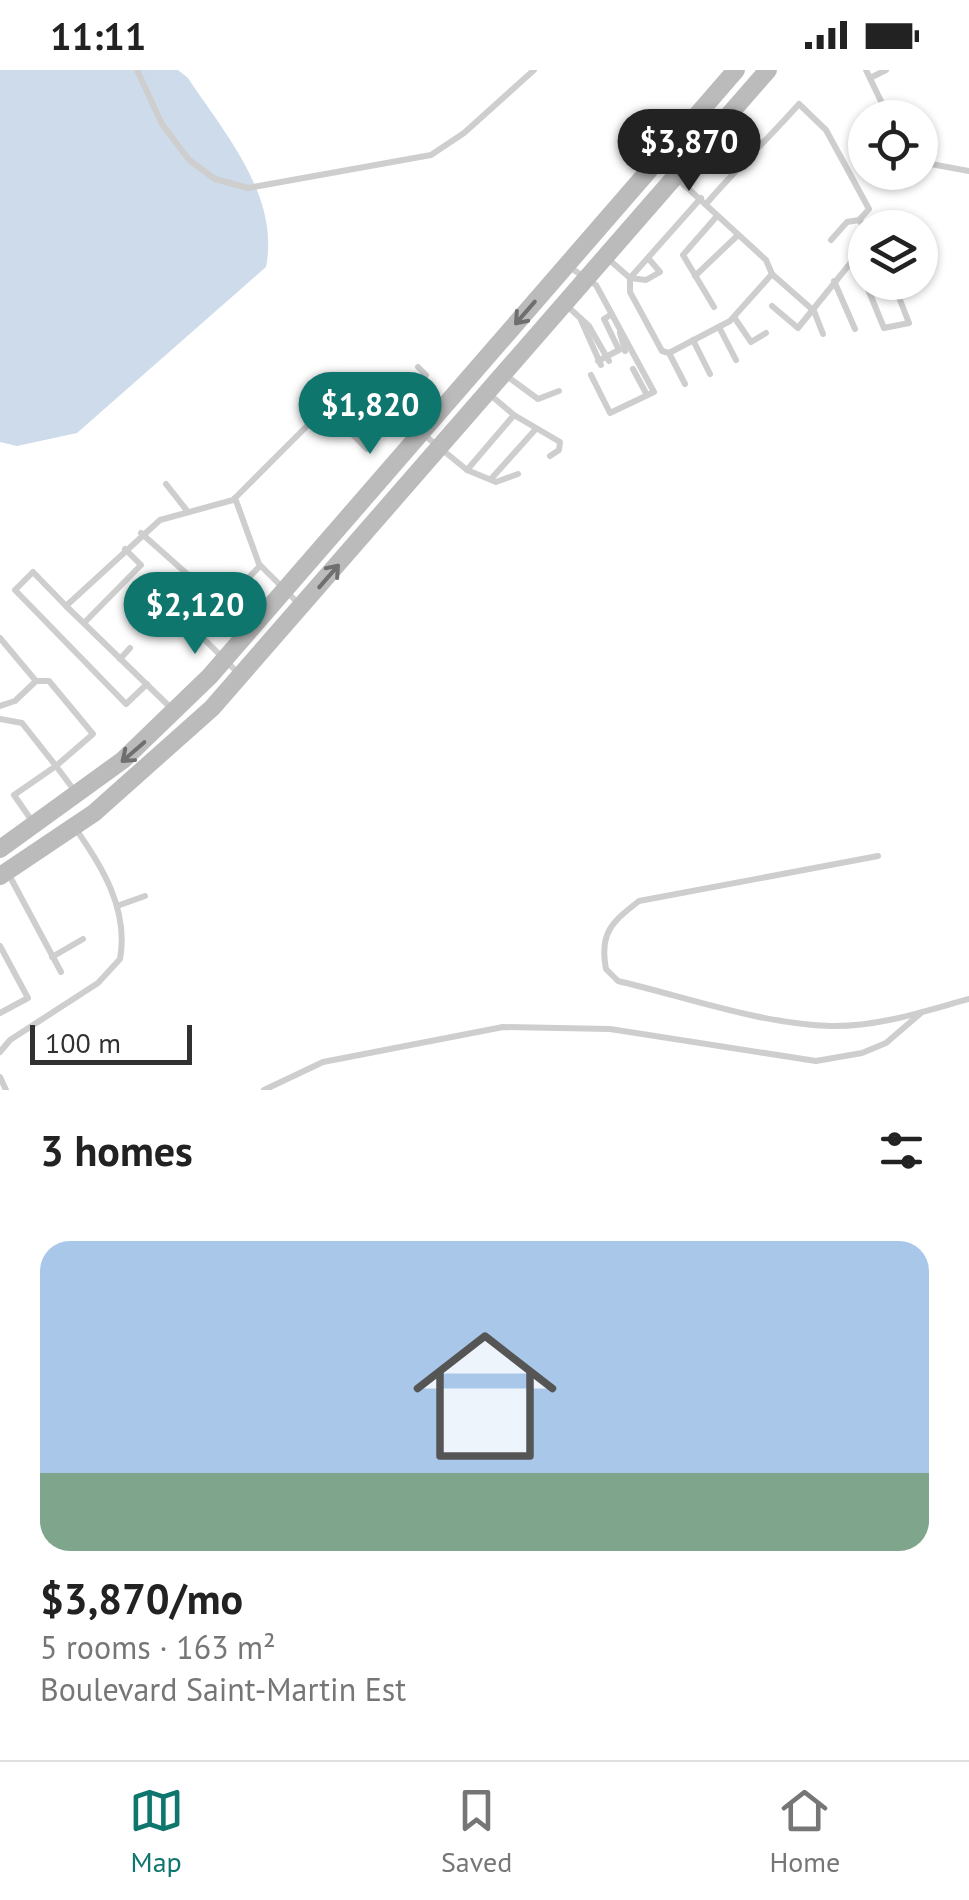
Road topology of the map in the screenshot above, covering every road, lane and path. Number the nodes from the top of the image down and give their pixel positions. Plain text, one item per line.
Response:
1 (137, 70) edge
2 (534, 70) edge
3 (736, 70) edge
4 (768, 70) edge
5 (886, 70) edge
6 (868, 74) edge
7 (880, 100) edge
8 (726, 116) junction
9 (758, 143) junction
10 (657, 160) junction
11 (938, 165) edge
12 (969, 171) edge
13 (674, 175) junction
14 (704, 200) junction
15 (866, 210) edge
16 (717, 216) junction
17 (848, 222) edge
18 (738, 235) junction
19 (831, 240) dead end
20 (605, 256) junction
21 (648, 258) junction
22 (848, 265) edge
23 (562, 270) junction
24 (772, 274) junction
25 (696, 276) junction
26 (630, 278) junction
27 (834, 281) junction
28 (574, 296) junction
29 (872, 300) edge
30 (900, 300) edge
31 (772, 306) dead end
32 (714, 308) dead end
33 (814, 311) junction
34 (612, 314) junction
35 (734, 317) junction
36 (617, 323) junction
37 (719, 327) junction
38 (855, 328) dead end
39 (766, 333) dead end
40 (823, 334) dead end
41 (693, 340) junction
42 (625, 351) dead end
43 (669, 353) junction
44 (736, 360) dead end
45 (418, 366) dead end
46 (633, 369) dead end
47 (503, 373) junction
48 (590, 374) dead end
49 (710, 374) dead end
50 (684, 384) dead end
51 (560, 391) dead end
52 (487, 392) junction
53 (646, 395) junction
54 (514, 415) junction
55 (534, 431) junction
56 (422, 434) junction
57 (439, 448) junction
58 (550, 456) dead end
59 (467, 470) junction
60 (518, 474) dead end
61 (491, 480) junction
62 (166, 484) dead end
63 (234, 498) junction
64 (188, 512) junction
65 (141, 533) junction
66 (125, 549) junction
67 (260, 566) junction
68 (197, 581) junction
69 (285, 592) junction
70 (222, 605) junction
71 (66, 606) junction
72 (302, 607) junction
73 (162, 617) dead end
74 (84, 623) junction
75 (0, 638) edge
76 (130, 648) dead end
77 (120, 658) junction
78 (224, 661) junction
79 (241, 676) junction
80 (36, 681) junction
81 (147, 684) junction
82 (0, 706) edge
83 (175, 712) junction
84 (0, 719) edge
85 (56, 766) junction
86 (78, 796) junction
87 (36, 826) junction
88 (74, 827) junction
89 (0, 849) edge
90 (878, 856) dead end
91 (4, 874) edge
92 (146, 896) dead end
93 (117, 906) junction
94 (84, 939) dead end
95 (0, 946) edge
96 (52, 956) junction
97 (61, 972) dead end
98 (969, 999) edge
99 (923, 1012) junction
100 (0, 1013) edge
101 (0, 1052) edge
102 (0, 1077) edge
103 (6, 1090) edge
104 (264, 1090) edge

1 - 2 lane
3 - 10 main road
4 - 8 main road
5 - 6 lane
6 - 7 lane
8 - 9 lane
8 - 13 main road
9 - 14 lane
9 - 15 lane
10 - 13 lane
10 - 23 main road
11 - 12 lane
13 - 14 lane
13 - 20 main road
14 - 16 lane
14 - 21 lane
16 - 18 lane
16 - 25 lane
17 - 19 lane
18 - 24 lane
18 - 25 lane
20 - 26 lane
20 - 28 main road
21 - 26 lane
21 - 26 lane
22 - 27 lane
23 - 28 lane
23 - 28 lane
23 -> 56 main road
24 - 33 lane
24 - 35 lane
25 - 32 lane
26 - 43 lane
27 - 33 lane
27 - 38 lane
28 - 34 lane
28 - 34 lane
28 - 47 main road
29 - 30 lane
31 - 33 lane
33 - 40 lane
34 - 36 lane
35 - 37 lane
35 - 39 lane
36 - 42 lane
36 - 53 lane
37 - 41 lane
37 - 44 lane
41 - 43 lane
41 - 49 lane
43 - 50 lane
45 - 63 lane
46 - 53 lane
47 - 51 lane
47 - 52 main road
48 - 53 lane
52 - 54 lane
52 - 57 main road
54 - 55 lane
54 - 59 lane
55 - 58 lane
55 - 61 lane
56 - 57 lane
56 - 69 main road
57 - 59 lane
72 -> 57 main road
59 - 61 lane
60 - 61 lane
62 - 64 lane
63 - 64 lane
63 - 67 lane
64 - 65 lane
65 - 66 lane
65 - 68 lane
66 - 71 lane
66 - 74 lane
67 - 69 lane
67 - 70 lane
68 - 70 lane
68 - 73 lane
69 - 72 lane
69 - 78 main road
70 - 78 lane
71 - 74 lane
71 - 81 lane
72 - 79 main road
74 - 77 lane
75 - 80 lane
76 - 77 lane
77 - 81 lane
78 - 79 lane
78 - 83 main road
79 - 88 main road
80 - 82 lane
80 - 85 lane
81 - 83 lane
83 -> 86 main road
84 - 85 lane
85 - 86 lane
85 - 87 lane
86 - 87 main road
87 - 89 main road
88 - 91 main road
88 - 93 lane
90 - 99 lane
91 - 96 lane
92 - 93 lane
93 - 101 lane
94 - 96 lane
95 - 100 lane
96 - 97 lane
98 - 99 lane
99 - 104 lane
102 - 103 lane

